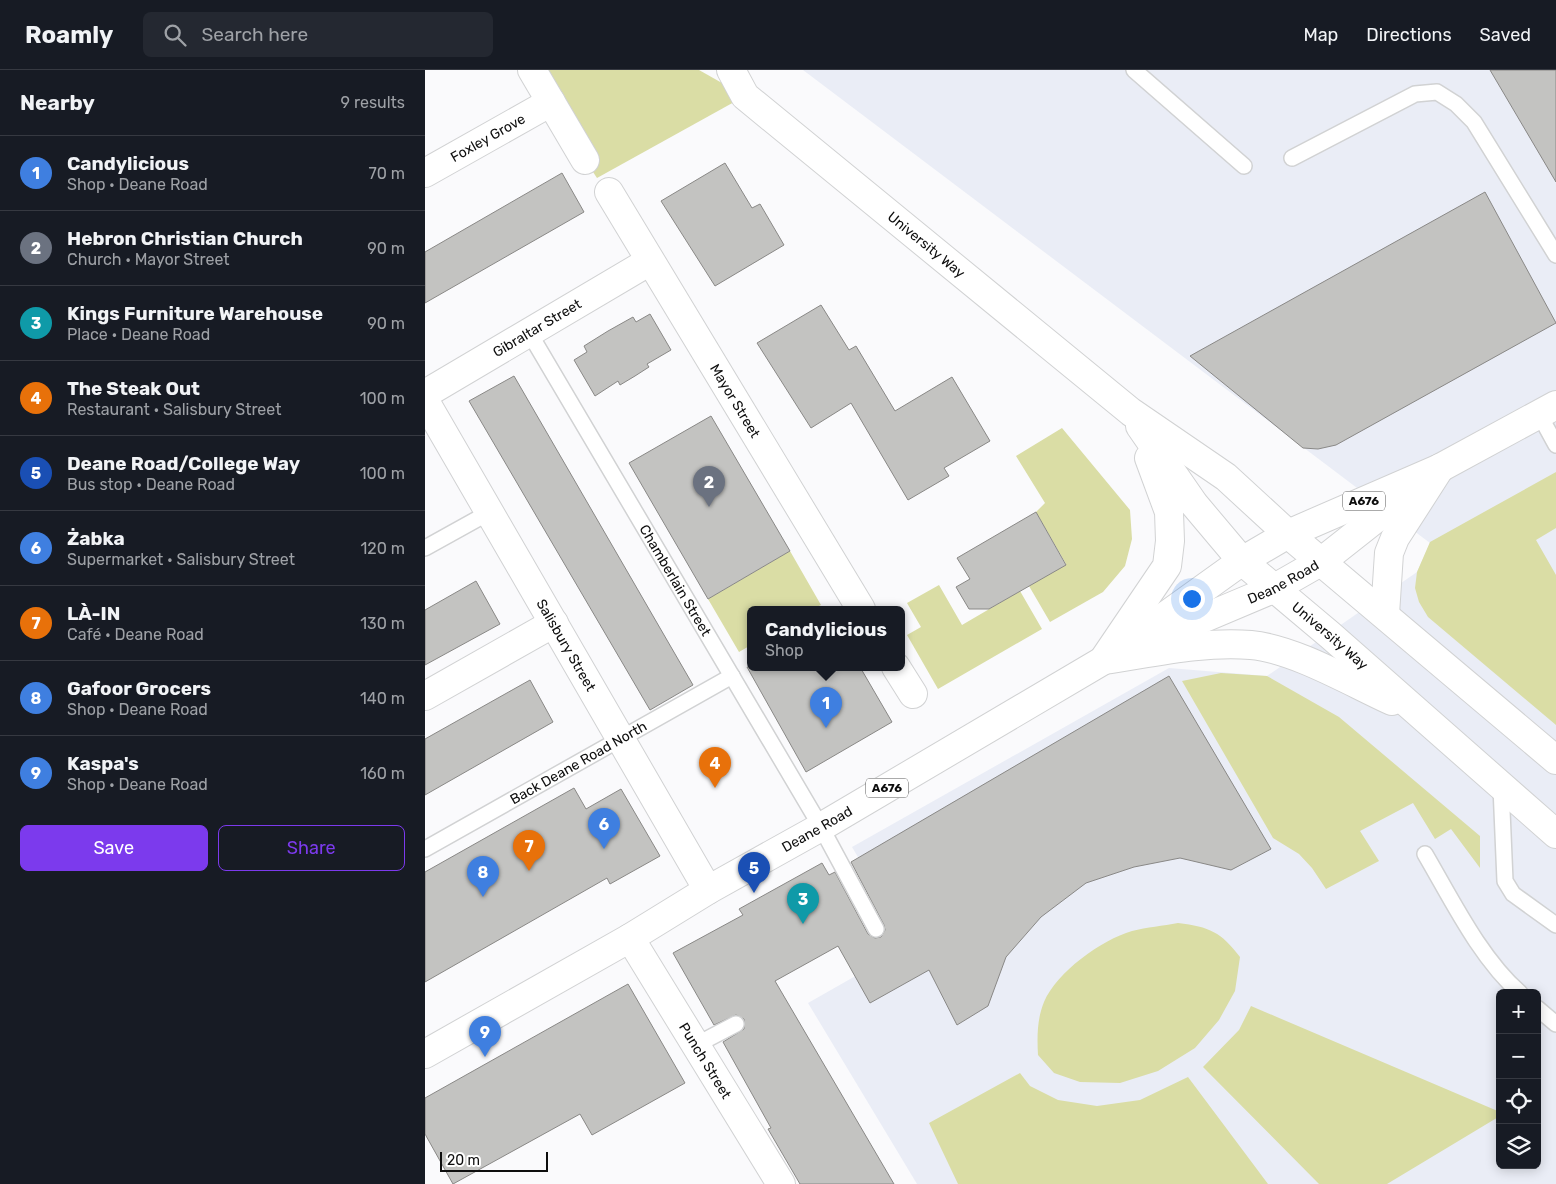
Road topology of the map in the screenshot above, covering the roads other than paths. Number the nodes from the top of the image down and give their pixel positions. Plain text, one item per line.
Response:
1 (532, 70) edge
2 (731, 70) edge
3 (1134, 70) edge
4 (551, 102) junction
5 (1291, 158) dead end
6 (585, 160) dead end
7 (1244, 166) dead end
8 (425, 173) edge
9 (609, 192) dead end
10 (1556, 255) edge
11 (650, 261) junction
12 (529, 334) junction
13 (425, 394) edge
14 (425, 401) edge
15 (1547, 410) edge
16 (1131, 412) junction
17 (1556, 445) edge
18 (1440, 468) junction
19 (490, 512) junction
20 (1288, 534) junction
21 (425, 548) edge
22 (1242, 560) junction
23 (1322, 561) junction
24 (1273, 589) junction
25 (859, 606) edge
26 (1385, 614) junction
27 (554, 623) junction
28 (1104, 660) junction
29 (899, 671) edge
30 (732, 676) junction
31 (913, 694) dead end
32 (425, 696) edge
33 (1421, 715) junction
34 (621, 739) junction
35 (1556, 760) edge
36 (1501, 787) junction
37 (821, 827) junction
38 (1556, 834) edge
39 (425, 849) edge
40 (1425, 854) dead end
41 (708, 890) junction
42 (1556, 925) edge
43 (876, 929) dead end
44 (630, 938) junction
45 (1515, 989) edge
46 (1541, 1011) edge
47 (736, 1024) dead end
48 (1556, 1024) edge
49 (696, 1045) junction
50 (425, 1054) edge
51 (781, 1184) edge

1 - 4 main road
2 - 16 main road, University Way
3 - 7 lane
4 - 6 main road
4 - 8 main road, Foxley Grove
5 - 10 lane
9 - 11 main road, Mayor Street
11 - 12 main road, Gibraltar Street
11 - 25 main road, Mayor Street
12 - 13 main road, Gibraltar Street
12 - 30 lane, Chamberlain Street
14 - 19 main road, Salisbury Street
15 - 17 lane
15 - 18 main road, Deane Road / A676
16 - 20 main road, University Way
16 - 22 main road, University Way
16 - 28 main road
18 - 20 main road, Deane Road / A676
18 - 23 main road, Deane Road / A676
18 - 26 main road
19 - 21 lane
19 - 27 main road, Salisbury Street
20 - 22 main road, Deane Road / A676
20 - 23 main road, University Way
22 - 24 main road, University Way
22 - 28 main road, Deane Road / A676
23 - 24 main road, Deane Road / A676
23 - 26 main road, University Way
24 - 28 main road, Deane Road / A676
24 - 33 main road, University Way
26 - 35 main road, University Way
27 - 32 main road
27 - 34 main road, Salisbury Street
28 - 33 main road
28 - 37 main road, Deane Road / A676
29 - 31 main road
30 - 34 lane, Back Deane Road North
30 - 37 lane, Chamberlain Street
33 - 36 main road, University Way
34 - 39 lane, Back Deane Road North
34 - 41 main road, Salisbury Street
36 - 38 main road, University Way
36 - 42 lane
37 - 41 main road, Deane Road / A676
37 - 43 lane, Chamberlain Street
40 - 45 lane
41 - 44 main road, Deane Road / A676
44 - 49 main road, Punch Street
44 - 50 main road, Deane Road / A676
46 - 48 lane
47 - 49 lane
49 - 51 main road, Punch Street

